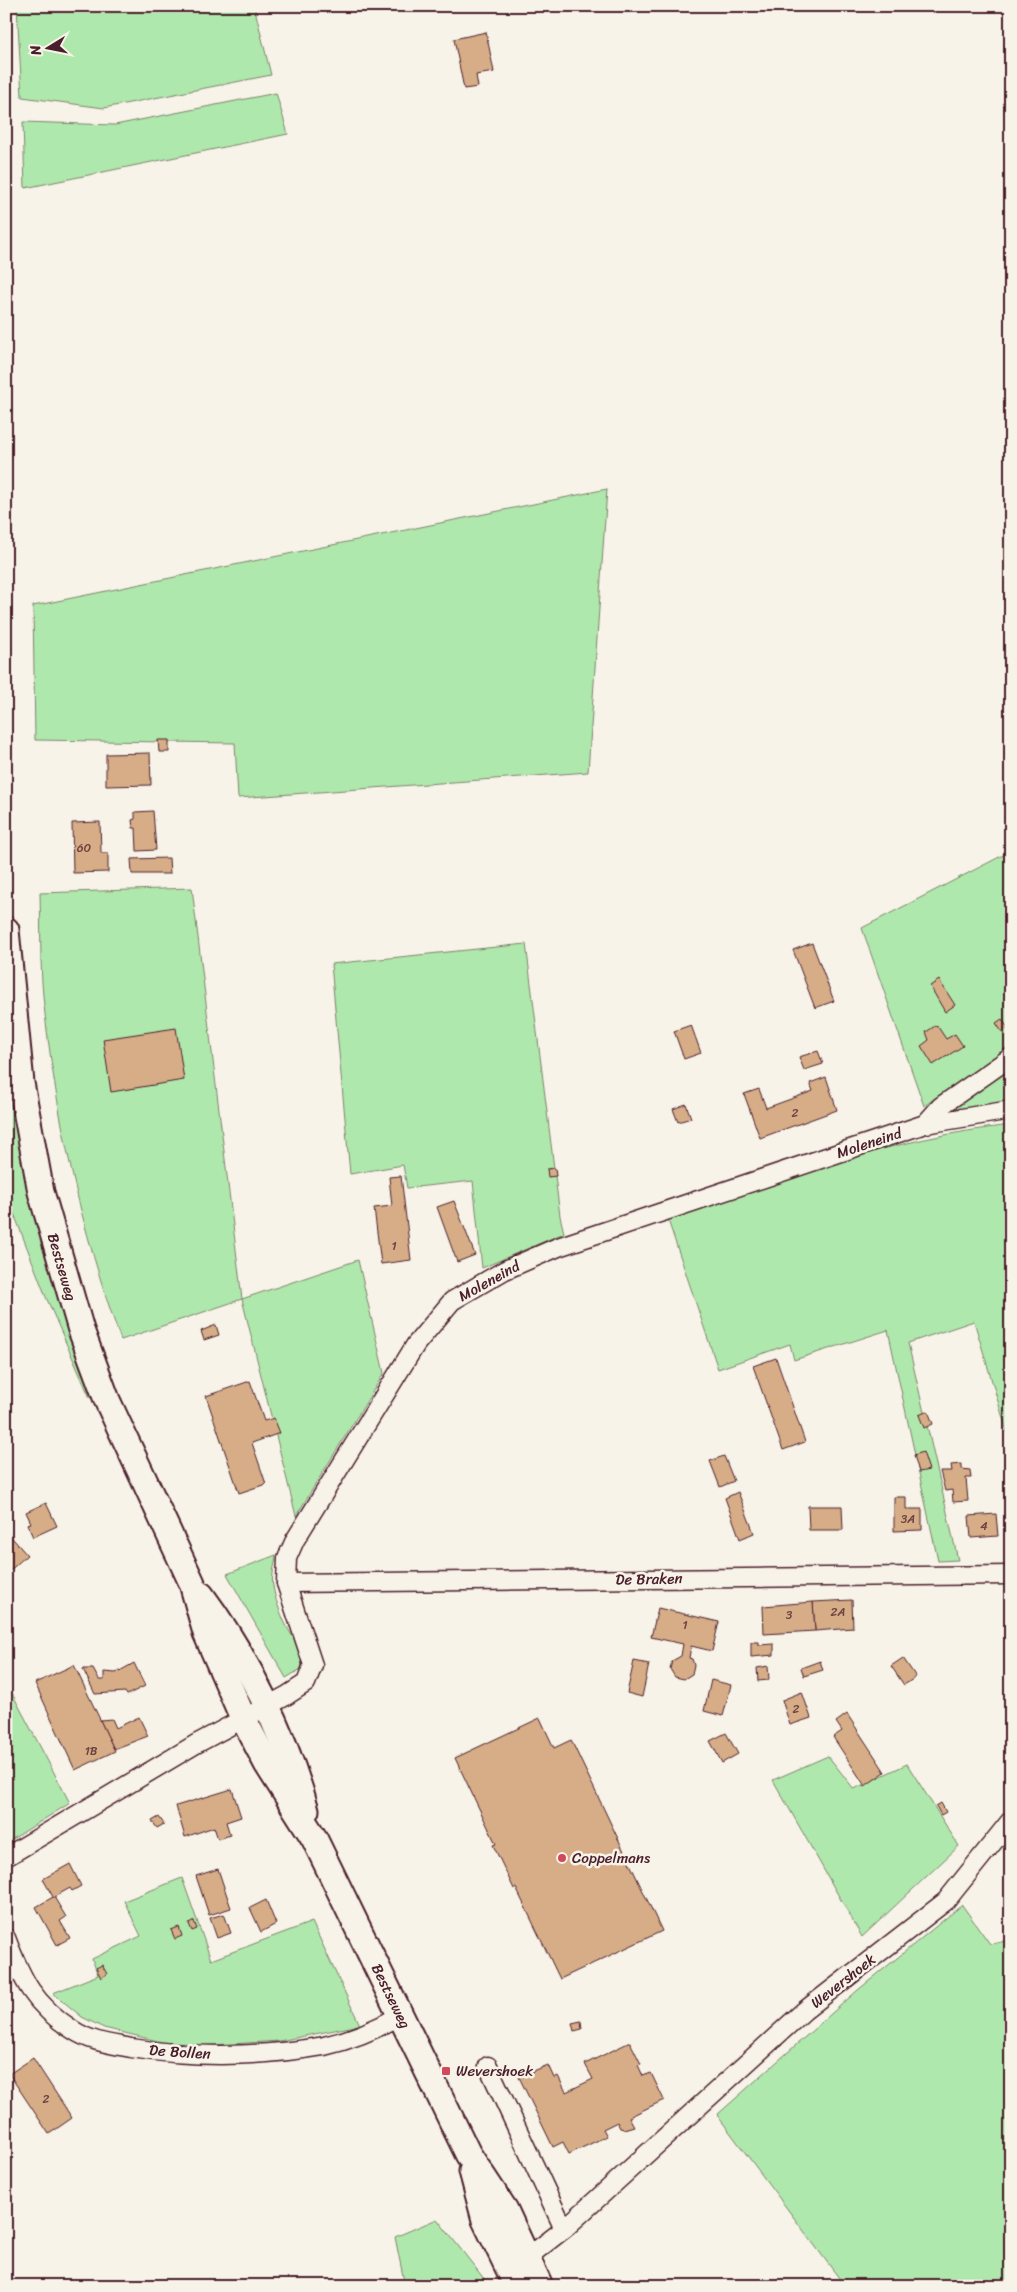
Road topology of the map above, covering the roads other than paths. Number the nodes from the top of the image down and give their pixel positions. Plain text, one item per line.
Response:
1 (6, 930) edge
2 (1011, 1058) edge
3 (1011, 1110) edge
4 (926, 1124) junction
5 (1011, 1575) edge
6 (192, 1583) junction
7 (286, 1583) junction
8 (266, 1706) junction
9 (243, 1718) junction
10 (1011, 1820) edge
11 (314, 1838) junction
12 (6, 1857) edge
13 (6, 1938) edge
14 (401, 2015) junction
15 (488, 2066) dead end
16 (468, 2154) junction
17 (564, 2229) junction
18 (528, 2256) junction
19 (513, 2279) edge
20 (540, 2286) edge

1 - 6 main road, Bestseweg
2 - 4 street
3 - 4 street, Moleneind
4 - 7 street, Moleneind
5 - 7 street, De Braken
6 - 8 main road, Bestseweg
6 - 9 main road, Bestseweg
7 - 8 street, Moleneind
8 - 9 street, Moleneind
8 - 11 main road, Bestseweg
9 - 11 main road, Bestseweg
9 - 12 street
10 - 17 street, Wevershoek
11 - 14 main road, Bestseweg
13 - 14 street, De Bollen
14 - 16 main road, Bestseweg
15 - 17 street
16 - 18 main road, Bestseweg
16 - 19 main road, Bestseweg
17 - 18 street, Wevershoek
18 - 19 street, Wevershoek
18 - 20 main road, Bestseweg

